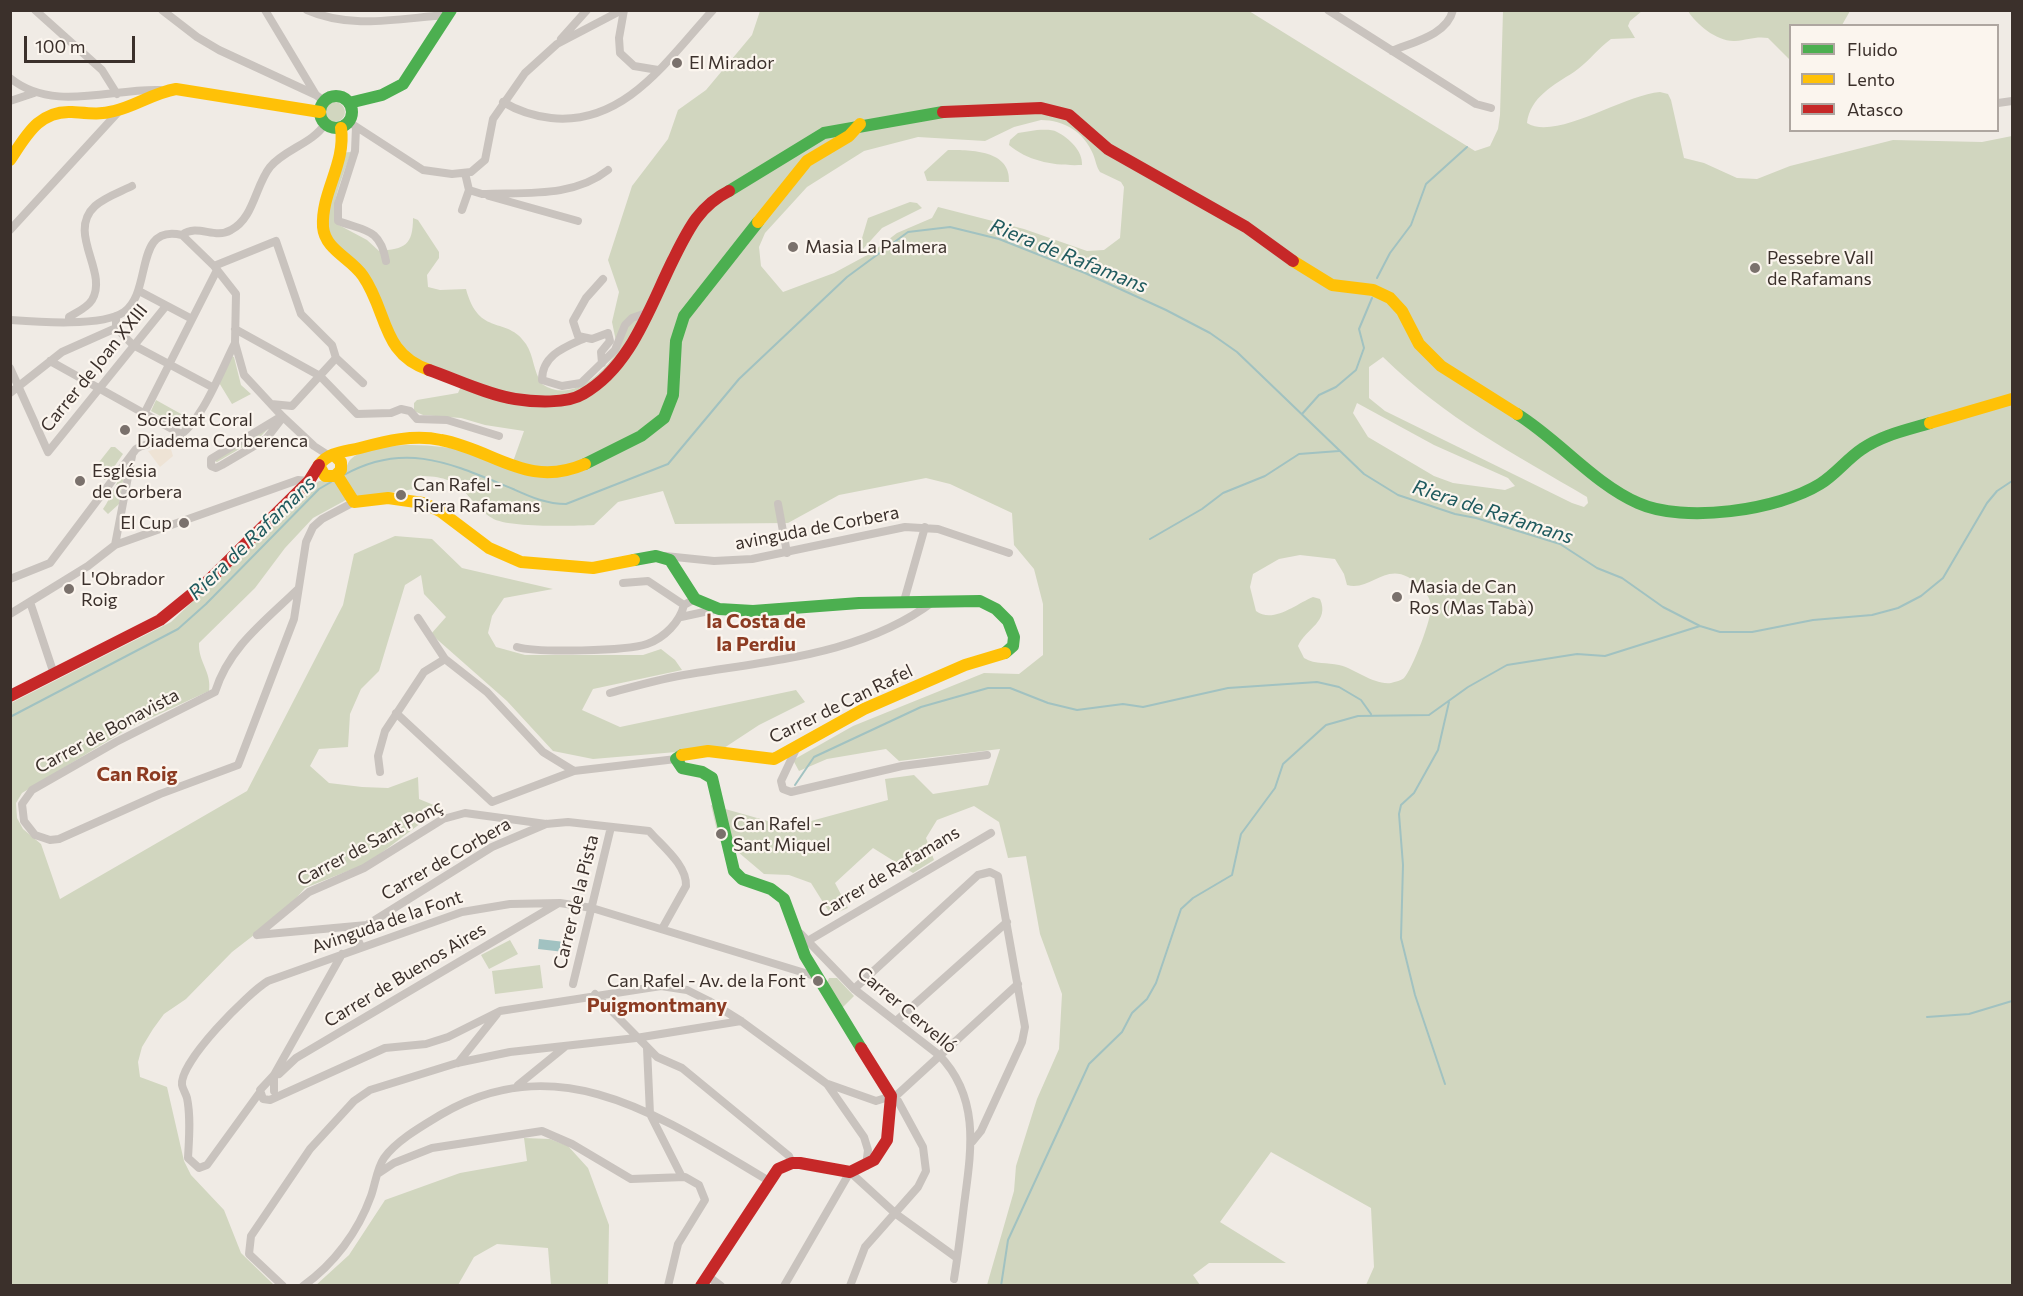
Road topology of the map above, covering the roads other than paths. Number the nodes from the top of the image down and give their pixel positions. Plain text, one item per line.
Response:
1 (35, 10) edge
2 (162, 10) edge
3 (265, 10) edge
4 (307, 10) edge
5 (586, 10) edge
6 (623, 10) edge
7 (713, 10) edge
8 (1328, 10) edge
9 (1453, 10) edge
10 (449, 13) edge
11 (557, 44) junction
12 (1392, 51) junction
13 (658, 70) junction
14 (10, 78) edge
15 (160, 90) junction
16 (34, 93) junction
17 (117, 94) junction
18 (316, 98) junction
19 (10, 101) edge
20 (503, 102) junction
21 (349, 103) junction
22 (1491, 108) dead end
23 (121, 109) junction
24 (101, 114) junction
25 (325, 124) junction
26 (860, 124) junction
27 (349, 125) junction
28 (105, 127) junction
29 (10, 160) edge
30 (608, 170) dead end
31 (465, 173) junction
32 (132, 186) dead end
33 (469, 190) junction
34 (486, 194) junction
35 (462, 210) dead end
36 (578, 221) dead end
37 (10, 230) edge
38 (183, 235) junction
39 (386, 261) dead end
40 (216, 268) junction
41 (603, 279) dead end
42 (139, 291) junction
43 (166, 306) junction
44 (649, 312) junction
45 (111, 317) junction
46 (192, 319) junction
47 (10, 320) edge
48 (69, 322) junction
49 (115, 328) junction
50 (235, 329) junction
51 (585, 338) junction
52 (235, 343) junction
53 (133, 345) junction
54 (336, 358) junction
55 (50, 361) junction
56 (602, 363) junction
57 (170, 366) junction
58 (10, 368) edge
59 (320, 376) junction
60 (363, 382) dead end
61 (19, 386) junction
62 (212, 387) junction
63 (97, 388) junction
64 (10, 393) edge
65 (2013, 399) edge
66 (271, 404) junction
67 (144, 414) junction
68 (283, 416) junction
69 (181, 434) junction
70 (499, 436) dead end
71 (132, 453) junction
72 (330, 466) junction
73 (309, 481) junction
74 (351, 499) junction
75 (778, 504) dead end
76 (925, 527) junction
77 (115, 545) junction
78 (788, 553) junction
79 (1009, 553) dead end
80 (664, 556) junction
81 (10, 579) edge
82 (623, 583) dead end
83 (298, 589) junction
84 (904, 601) junction
85 (934, 601) junction
86 (30, 602) junction
87 (690, 602) junction
88 (719, 609) junction
89 (10, 614) edge
90 (418, 618) dead end
91 (681, 618) junction
92 (517, 647) dead end
93 (445, 659) junction
94 (54, 674) junction
95 (610, 693) dead end
96 (10, 696) edge
97 (396, 713) junction
98 (799, 744) junction
99 (987, 755) dead end
100 (676, 759) junction
101 (574, 771) junction
102 (380, 772) dead end
103 (492, 802) junction
104 (504, 816) junction
105 (546, 824) junction
106 (611, 827) junction
107 (991, 833) dead end
108 (560, 903) junction
109 (592, 908) junction
110 (1007, 922) junction
111 (794, 924) junction
112 (353, 928) junction
113 (662, 929) junction
114 (257, 935) joint
115 (806, 942) junction
116 (362, 947) junction
117 (342, 954) junction
118 (818, 977) junction
119 (573, 984) dead end
120 (1018, 984) junction
121 (854, 989) junction
122 (595, 994) junction
123 (498, 1012) junction
124 (741, 1021) junction
125 (896, 1021) junction
126 (636, 1038) junction
127 (568, 1045) junction
128 (647, 1048) junction
129 (939, 1055) junction
130 (457, 1063) junction
131 (827, 1084) junction
132 (518, 1086) junction
133 (270, 1089) junction
134 (891, 1096) junction
135 (650, 1114) junction
136 (972, 1142) junction
137 (792, 1163) junction
138 (866, 1166) junction
139 (850, 1172) junction
140 (379, 1174) junction
141 (682, 1177) junction
142 (769, 1180) junction
143 (896, 1214) junction
144 (957, 1258) junction
145 (954, 1279) dead end
146 (704, 1280) edge
147 (284, 1286) edge
148 (303, 1286) edge
149 (668, 1286) edge
150 (721, 1286) edge
151 (784, 1286) edge
152 (850, 1286) edge

1 - 17 street
2 - 18 street
3 - 18 street
4 - 10 street
5 - 11 street
6 - 11 street
6 - 13 street
7 - 13 street
8 - 12 street
9 - 12 street
10 - 21 street
11 - 20 street
12 - 22 street
13 - 20 street
14 - 16 street
15 - 17 street
15 - 18 street
15 - 23 street
16 - 17 street
16 - 19 street
18 - 21 street
18 - 25 street
20 - 31 street
21 - 27 street
23 - 24 street
23 - 28 street
24 - 28 street
24 - 29 street
25 - 27 street
25 - 38 street
26 - 44 street
26 - 65 street
26 - 72 street
27 - 31 street
27 - 39 street
27 - 44 street
28 - 37 street
30 - 34 street
31 - 33 street
32 - 48 street
33 - 34 street
33 - 35 street
34 - 36 street
38 - 40 street
38 - 42 street
40 - 46 street
40 - 50 street
40 - 54 street
41 - 51 street
42 - 43 street
42 - 45 street
43 - 46 street
43 - 53 street, Carrer de Joan XXIII
44 - 56 street
45 - 48 street
45 - 49 street
46 - 57 street
47 - 48 street
49 - 53 street
49 - 55 street
50 - 52 street
50 - 59 street
51 - 56 street
51 - 56 street
52 - 62 street
52 - 66 street
53 - 57 street
53 - 63 street, Carrer de Joan XXIII
54 - 59 street
54 - 60 street
55 - 61 street
55 - 63 street
57 - 62 street
57 - 67 street
58 - 61 street
59 - 66 street
59 - 70 street
61 - 63 street, Carrer de Joan XXIII
61 - 64 street
62 - 69 street
63 - 67 street
66 - 68 street
67 - 69 street
68 - 68 street
68 - 72 street
69 - 71 street
71 - 77 street
71 - 81 street
72 - 73 street
72 - 74 street
73 - 77 street
73 - 94 street
74 - 80 street
74 - 83 street, Carrer de Bonavista
75 - 78 street
76 - 78 street, avinguda de Corbera
76 - 79 street, avinguda de Corbera
76 - 84 street
77 - 86 street
78 - 80 street, avinguda de Corbera
80 - 87 street
82 - 87 street
83 - 83 street, Carrer de Bonavista
84 - 85 street, Carrer de Can Rafel
84 - 88 street, Carrer de Can Rafel
85 - 95 street
85 - 98 street, Carrer de Can Rafel
86 - 89 street
86 - 94 street
87 - 88 street, Carrer de Can Rafel
87 - 91 street
88 - 91 street
90 - 93 street
91 - 92 street
93 - 97 street
93 - 101 street
94 - 96 street
97 - 102 street
97 - 103 street
98 - 99 street
98 - 100 street, Carrer de Can Rafel
100 - 101 street
100 - 111 street
101 - 103 street
103 - 104 street
104 - 105 street, Carrer de Sant Ponç
104 - 114 street, Carrer de Sant Ponç
105 - 106 street
105 - 112 street, Carrer de Corbera
106 - 109 street, Carrer de la Pista
106 - 113 street
107 - 115 street, Carrer de Rafamans
108 - 109 street, Avinguda de la Font
108 - 116 street, Avinguda de la Font
108 - 133 street, Carrer de Buenos Aires
109 - 113 street, Avinguda de la Font
109 - 119 street, Carrer de la Pista
110 - 120 street
110 - 121 street
110 - 125 street
111 - 115 street, Carrer Cervelló
111 - 118 street
112 - 114 street, Carrer de Corbera
112 - 116 street
113 - 118 street, Avinguda de la Font
115 - 121 street, Carrer Cervelló
116 - 117 street, Avinguda de la Font
117 - 133 street
117 - 133 street, Avinguda de la Font
118 - 134 street
120 - 129 street
120 - 136 street
121 - 125 street, Carrer Cervelló
122 - 123 street
122 - 124 street
122 - 126 street
123 - 130 street
123 - 133 street
124 - 126 street
124 - 131 street
125 - 129 street, Carrer Cervelló
126 - 127 street
126 - 128 street
127 - 130 street
127 - 132 street
128 - 135 street
128 - 137 street
129 - 134 street
129 - 136 street, Carrer Cervelló
130 - 147 street
131 - 134 street
131 - 138 street
132 - 135 street
132 - 140 street
134 - 138 street
134 - 143 street
135 - 141 street
135 - 142 street
136 - 144 street, Carrer Cervelló
137 - 139 street
137 - 142 street
138 - 139 street
139 - 143 street
139 - 151 street
140 - 141 street
140 - 148 street
141 - 149 street
142 - 146 street
143 - 144 street
143 - 152 street
144 - 145 street, Carrer Cervelló
146 - 150 street

